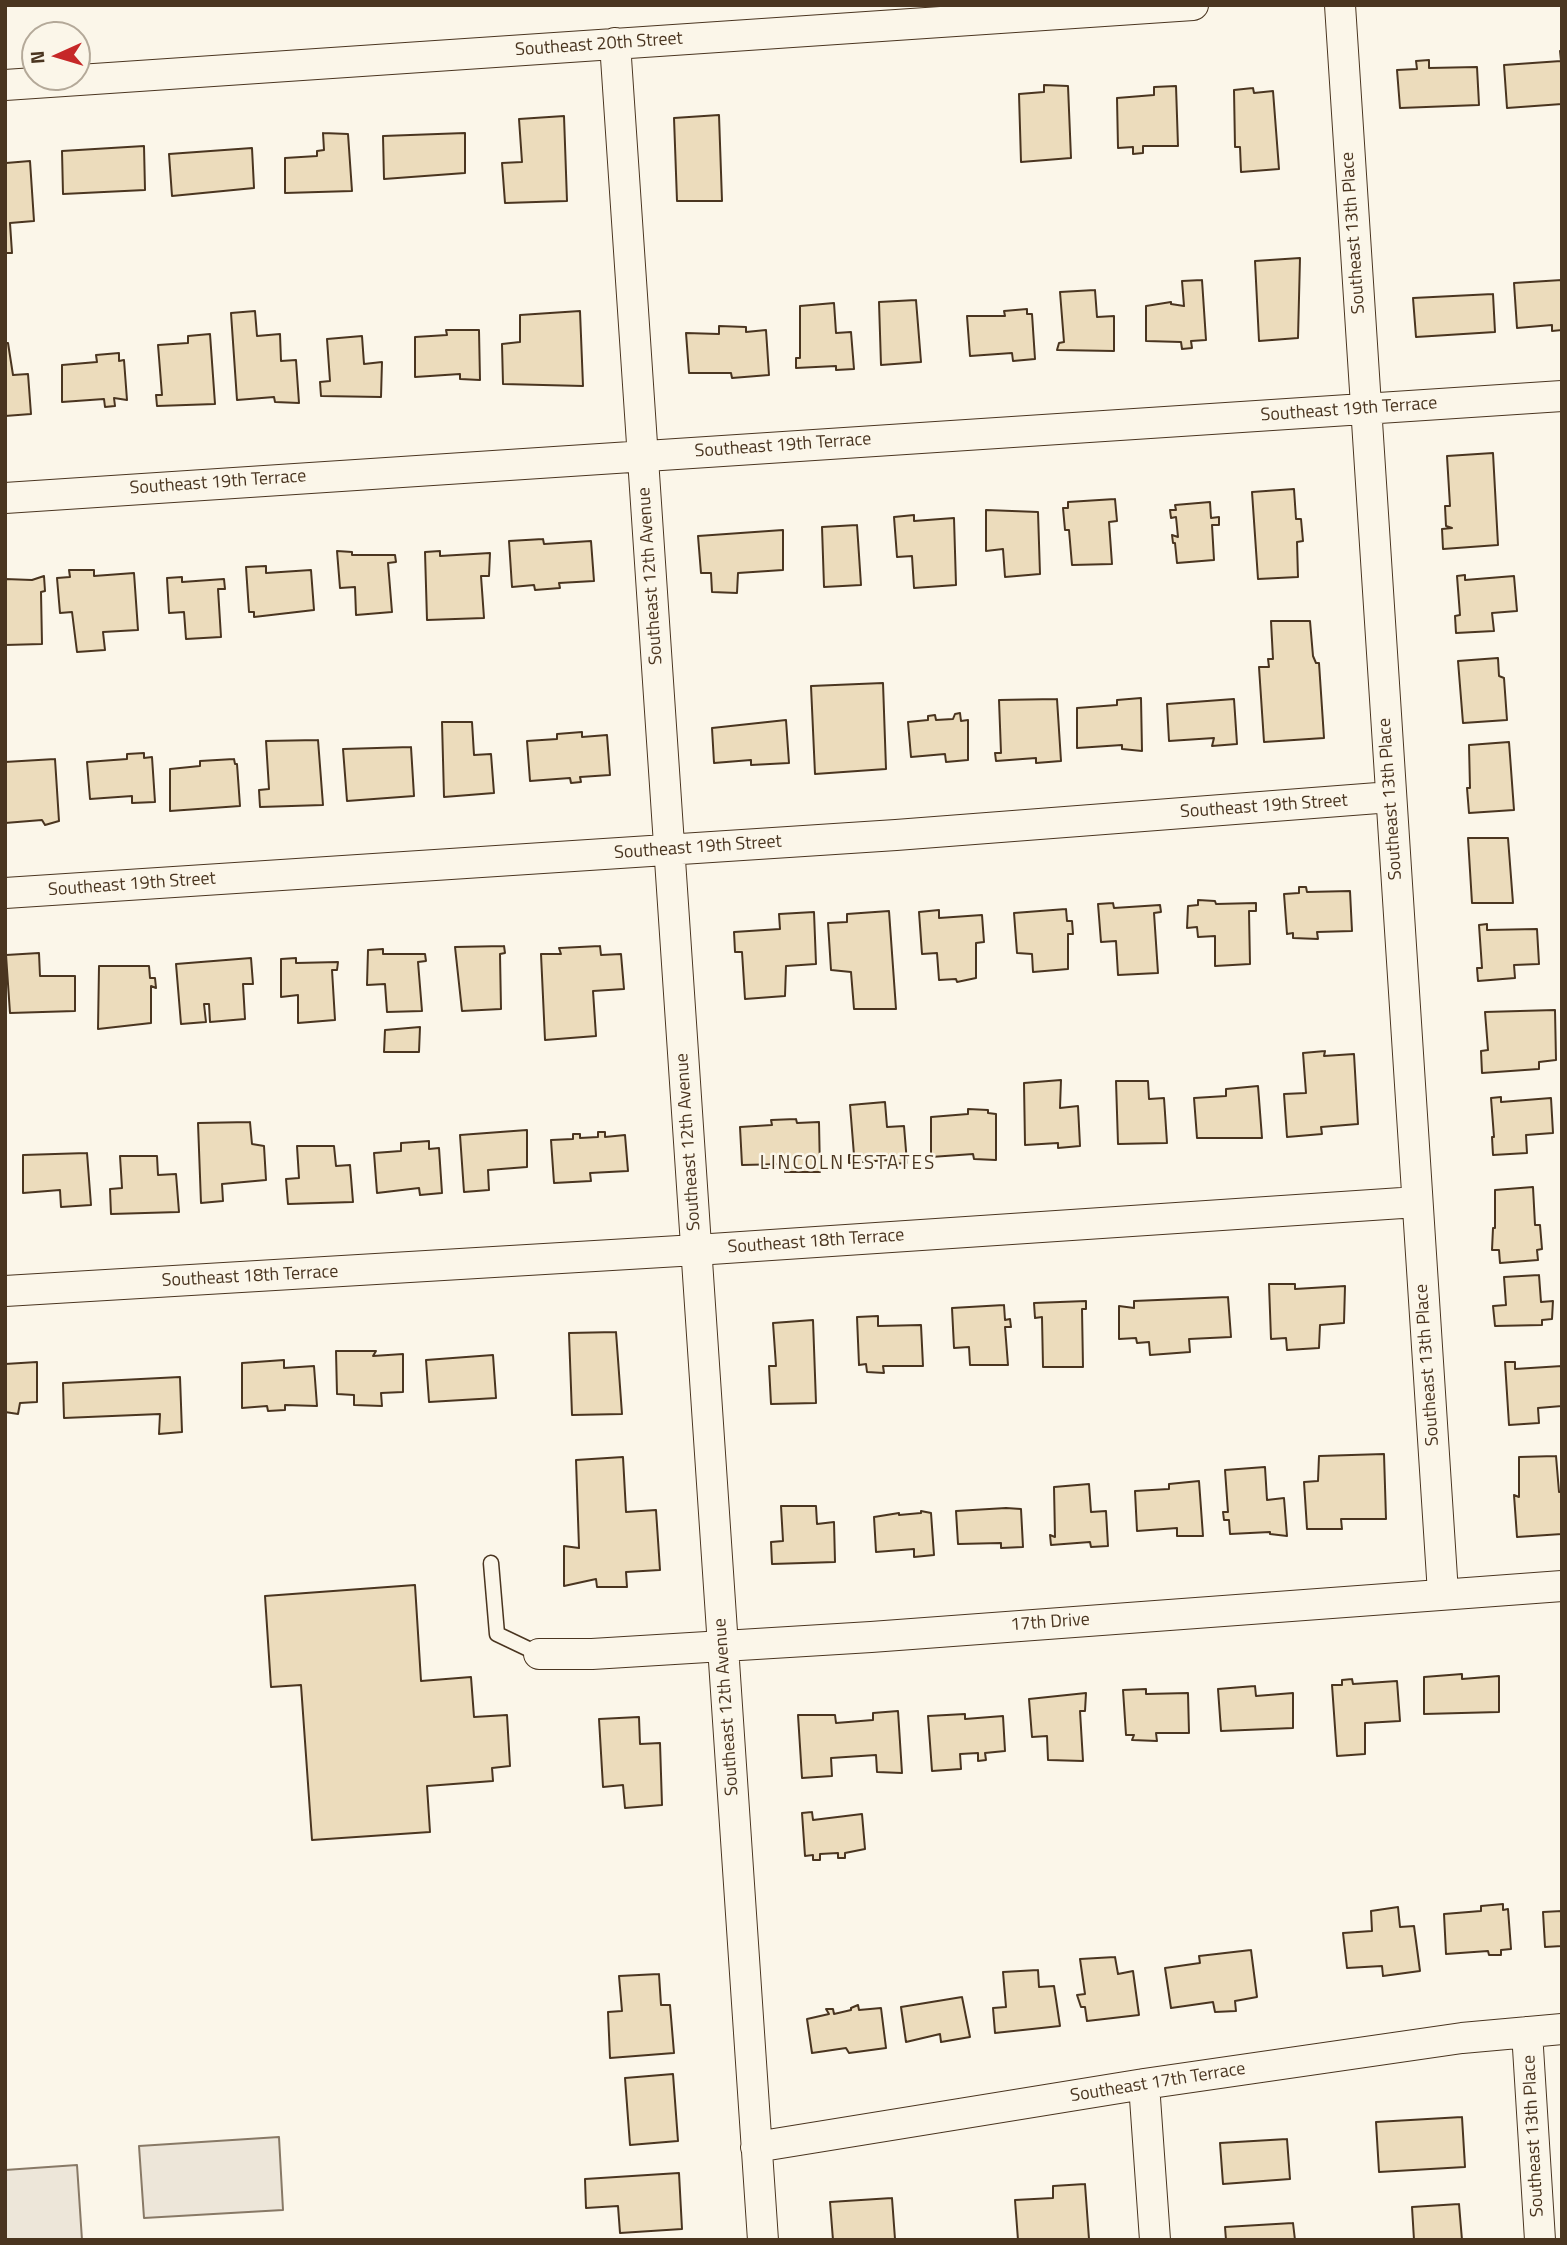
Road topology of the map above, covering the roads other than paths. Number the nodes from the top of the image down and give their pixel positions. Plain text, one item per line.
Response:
1 (1193, 5) edge
2 (1339, 5) edge
3 (615, 43) junction
4 (5, 85) edge
5 (1562, 396) edge
6 (1365, 409) junction
7 (643, 455) junction
8 (5, 498) edge
9 (1391, 797) junction
10 (669, 850) junction
11 (5, 893) edge
12 (1417, 1202) junction
13 (696, 1250) junction
14 (5, 1291) edge
15 (491, 1563) dead end
16 (1562, 1586) edge
17 (1443, 1593) junction
18 (723, 1646) junction
19 (539, 1654) joint
20 (1562, 2029) edge
21 (1527, 2032) junction
22 (1144, 2084) junction
23 (756, 2147) junction
24 (763, 2240) edge
25 (1155, 2240) edge
26 (1540, 2240) edge

1 - 3 street, Southeast 20th Street
2 - 6 street, Southeast 13th Place
3 - 4 street, Southeast 20th Street
3 - 7 street, Southeast 12th Avenue
5 - 6 street, Southeast 19th Terrace
6 - 7 street, Southeast 19th Terrace
6 - 9 street, Southeast 13th Place
7 - 8 street, Southeast 19th Terrace
7 - 10 street, Southeast 12th Avenue
9 - 10 street, Southeast 19th Street
9 - 12 street, Southeast 13th Place
10 - 11 street, Southeast 19th Street
10 - 13 street, Southeast 12th Avenue
12 - 13 street, Southeast 18th Terrace
12 - 17 street, Southeast 13th Place
13 - 14 street, Southeast 18th Terrace
13 - 18 street, Southeast 12th Avenue
15 - 19 lane
16 - 17 street, 17th Drive
17 - 18 street, 17th Drive
18 - 19 street, 17th Drive
18 - 23 street, Southeast 12th Avenue
20 - 21 street, Southeast 17th Terrace
21 - 22 street, Southeast 17th Terrace
21 - 26 street, Southeast 13th Place
22 - 23 street, Southeast 17th Terrace
22 - 25 street
23 - 24 street, Southeast 12th Avenue

